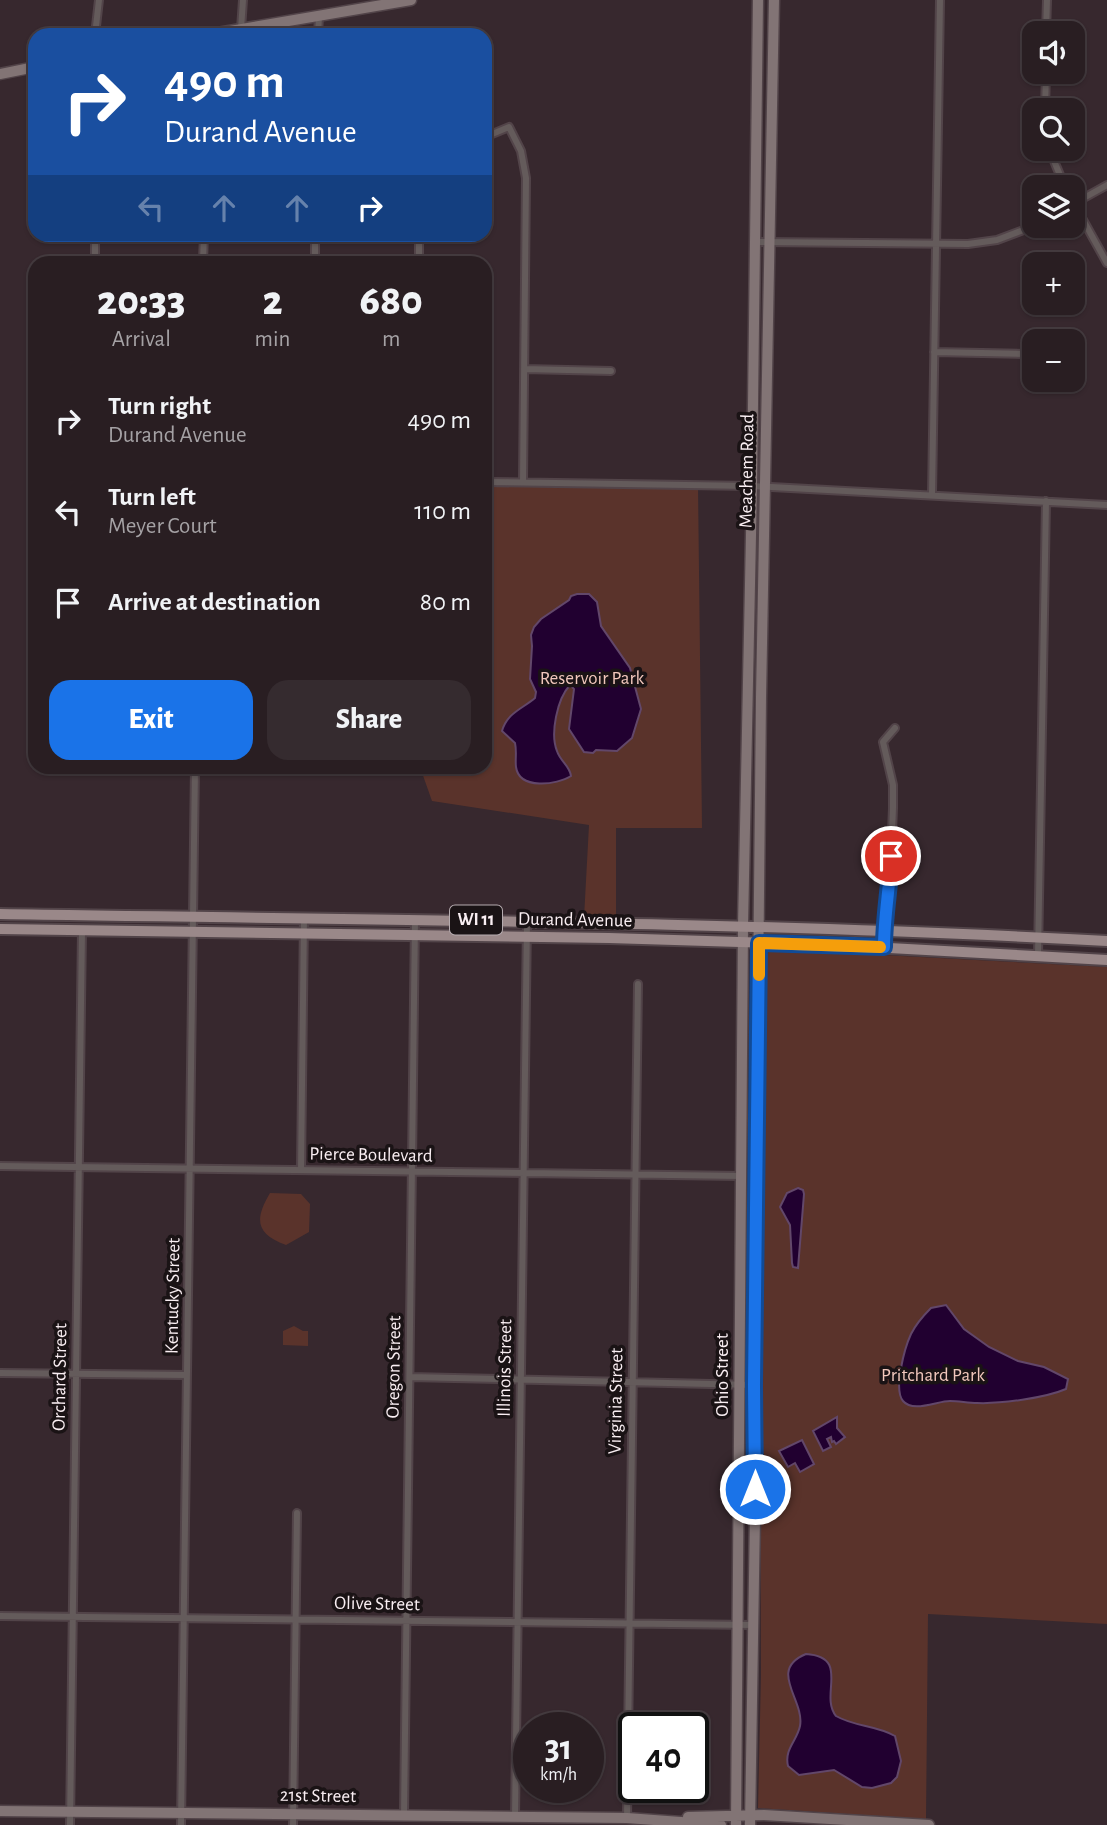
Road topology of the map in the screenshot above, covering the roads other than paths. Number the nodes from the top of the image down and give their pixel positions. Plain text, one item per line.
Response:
1 (99, 0) edge
2 (243, 0) edge
3 (411, 0) edge
4 (758, 0) edge
5 (774, 0) edge
6 (940, 0) edge
7 (1047, 0) edge
8 (378, 3) edge
9 (319, 16) junction
10 (1046, 21) edge
11 (97, 28) edge
12 (241, 28) edge
13 (247, 28) edge
14 (318, 28) edge
15 (758, 34) junction
16 (773, 34) junction
17 (28, 68) edge
18 (0, 74) edge
19 (492, 134) edge
20 (757, 141) junction
21 (770, 142) junction
22 (1107, 185) edge
23 (1085, 197) edge
24 (1085, 224) edge
25 (1022, 231) edge
26 (755, 242) junction
27 (769, 242) junction
28 (936, 245) junction
29 (1107, 263) edge
30 (934, 352) junction
31 (1022, 354) edge
32 (754, 358) junction
33 (766, 358) junction
34 (524, 369) junction
35 (611, 371) dead end
36 (492, 482) edge
37 (523, 482) junction
38 (752, 485) junction
39 (765, 486) junction
40 (932, 495) junction
41 (1046, 501) junction
42 (1107, 505) edge
43 (749, 583) junction
44 (763, 583) junction
45 (747, 697) junction
46 (761, 697) junction
47 (895, 728) dead end
48 (195, 774) edge
49 (745, 802) junction
50 (760, 802) junction
51 (0, 914) edge
52 (192, 916) junction
53 (304, 918) junction
54 (415, 919) junction
55 (527, 921) junction
56 (743, 926) junction
57 (760, 926) junction
58 (0, 929) edge
59 (82, 930) junction
60 (884, 930) junction
61 (193, 931) junction
62 (304, 933) junction
63 (415, 935) junction
64 (526, 937) junction
65 (1039, 937) junction
66 (1107, 941) edge
67 (743, 942) junction
68 (759, 943) junction
69 (884, 947) junction
70 (1038, 956) junction
71 (1107, 960) edge
72 (638, 984) dead end
73 (0, 1166) edge
74 (79, 1167) junction
75 (190, 1168) junction
76 (301, 1170) junction
77 (412, 1171) junction
78 (524, 1172) junction
79 (635, 1174) junction
80 (742, 1176) junction
81 (0, 1373) edge
82 (76, 1374) junction
83 (187, 1375) junction
84 (410, 1377) junction
85 (521, 1379) junction
86 (632, 1380) junction
87 (740, 1384) junction
88 (754, 1385) junction
89 (297, 1513) dead end
90 (0, 1616) edge
91 (73, 1617) junction
92 (184, 1618) junction
93 (296, 1619) junction
94 (407, 1620) junction
95 (518, 1621) junction
96 (629, 1622) junction
97 (739, 1625) junction
98 (754, 1625) junction
99 (0, 1811) edge
100 (70, 1811) junction
101 (181, 1812) junction
102 (293, 1814) junction
103 (404, 1815) junction
104 (515, 1816) junction
105 (631, 1818) junction
106 (736, 1820) edge
107 (750, 1820) edge
108 (70, 1825) edge
109 (181, 1825) edge
110 (293, 1825) edge
111 (721, 1825) edge
112 (929, 1825) edge

1 - 11 street
2 - 12 street
3 - 8 street
4 - 15 street, Meachem Road
5 - 16 street, Meachem Road
6 - 28 street
7 - 10 street
8 - 9 street
9 - 13 street
9 - 14 street
15 - 16 street
15 - 20 street, Meachem Road
16 - 21 street, Meachem Road
17 - 18 street
19 - 34 street
20 - 21 street
20 - 26 street, Meachem Road
21 - 27 street, Meachem Road
22 - 23 street
24 - 29 street
25 - 28 street
26 - 27 street
26 - 32 street, Meachem Road
27 - 28 street
27 - 33 street, Meachem Road
28 - 30 street
30 - 31 street
30 - 40 street
32 - 33 street
32 - 38 street, Meachem Road
33 - 39 street, Meachem Road
34 - 35 street
34 - 37 street
36 - 37 street
37 - 38 street
38 - 39 street
38 - 43 street, Meachem Road
39 - 40 street
39 - 44 street, Meachem Road
40 - 41 street
41 - 42 street
41 - 65 street
43 - 44 street
43 - 45 street, Meachem Road
44 - 46 street, Meachem Road
45 - 46 street
45 - 49 street, Meachem Road
46 - 50 street, Meachem Road
47 - 60 street
48 - 52 street, Kentucky Street
49 - 50 street
49 - 56 street, Meachem Road
50 - 57 street, Meachem Road
51 - 52 main road, Durand Avenue / WI 11
52 - 53 main road, Durand Avenue / WI 11
52 - 61 street, Kentucky Street
53 - 54 main road, Durand Avenue / WI 11
53 - 62 street
54 - 55 main road, Durand Avenue / WI 11
54 - 63 street, Oregon Street
55 - 56 main road, Durand Avenue / WI 11
55 - 64 street, Illinois Street
56 - 57 main road, Durand Avenue / WI 11
56 - 67 street, Ohio Street
57 - 60 main road, Durand Avenue / WI 11
57 - 68 street, Meachem Road
58 - 59 main road, Durand Avenue / WI 11
59 - 61 main road, Durand Avenue / WI 11
59 - 74 street, Orchard Street
60 - 65 main road, Durand Avenue / WI 11
60 - 69 street
61 - 62 main road, Durand Avenue / WI 11
61 - 75 street, Kentucky Street
62 - 63 main road, Durand Avenue / WI 11
62 - 76 street
63 - 64 main road, Durand Avenue / WI 11
63 - 77 street, Oregon Street
64 - 67 main road, Durand Avenue / WI 11
64 - 78 street, Illinois Street
65 - 66 main road, Durand Avenue / WI 11
65 - 70 street
67 - 68 main road, Durand Avenue / WI 11
67 - 80 street, Ohio Street
68 - 69 main road, Durand Avenue / WI 11
68 - 88 street, Ohio Street
69 - 70 main road, Durand Avenue / WI 11
70 - 71 main road, Durand Avenue / WI 11
72 - 79 street, Virginia Street
73 - 74 street, Pierce Boulevard
74 - 75 street, Pierce Boulevard
74 - 82 street, Orchard Street
75 - 76 street, Pierce Boulevard
75 - 83 street, Kentucky Street
76 - 77 street, Pierce Boulevard
77 - 78 street, Pierce Boulevard
77 - 84 street, Oregon Street
78 - 79 street, Pierce Boulevard
78 - 85 street, Illinois Street
79 - 80 street, Pierce Boulevard
79 - 86 street, Virginia Street
80 - 87 street, Ohio Street
81 - 82 street
82 - 83 street
82 - 91 street, Orchard Street
83 - 92 street, Kentucky Street
84 - 85 street
84 - 94 street, Oregon Street
85 - 86 street
85 - 95 street, Illinois Street
86 - 87 street
86 - 96 street, Virginia Street
87 - 88 street
87 - 97 street, Ohio Street
88 - 98 street, Ohio Street
89 - 93 street
90 - 91 street, Olive Street
91 - 92 street, Olive Street
91 - 100 street, Orchard Street
92 - 93 street, Olive Street
92 - 101 street, Kentucky Street
93 - 94 street, Olive Street
93 - 102 street
94 - 95 street, Olive Street
94 - 103 street, Oregon Street
95 - 96 street, Olive Street
95 - 104 street, Illinois Street
96 - 97 street, Olive Street
96 - 105 street, Virginia Street
97 - 98 street, Olive Street
97 - 106 street, Ohio Street
98 - 107 street, Ohio Street
99 - 100 street, 21st Street
100 - 101 street, 21st Street
100 - 108 street, Orchard Street
101 - 102 street, 21st Street
101 - 109 street, Kentucky Street
102 - 103 street, 21st Street
102 - 110 street
103 - 104 street, 21st Street
104 - 105 street, 21st Street
105 - 106 street, 21st Street
105 - 111 street, 21st Street
106 - 107 street, 21st Street
107 - 112 street, 21st Street

